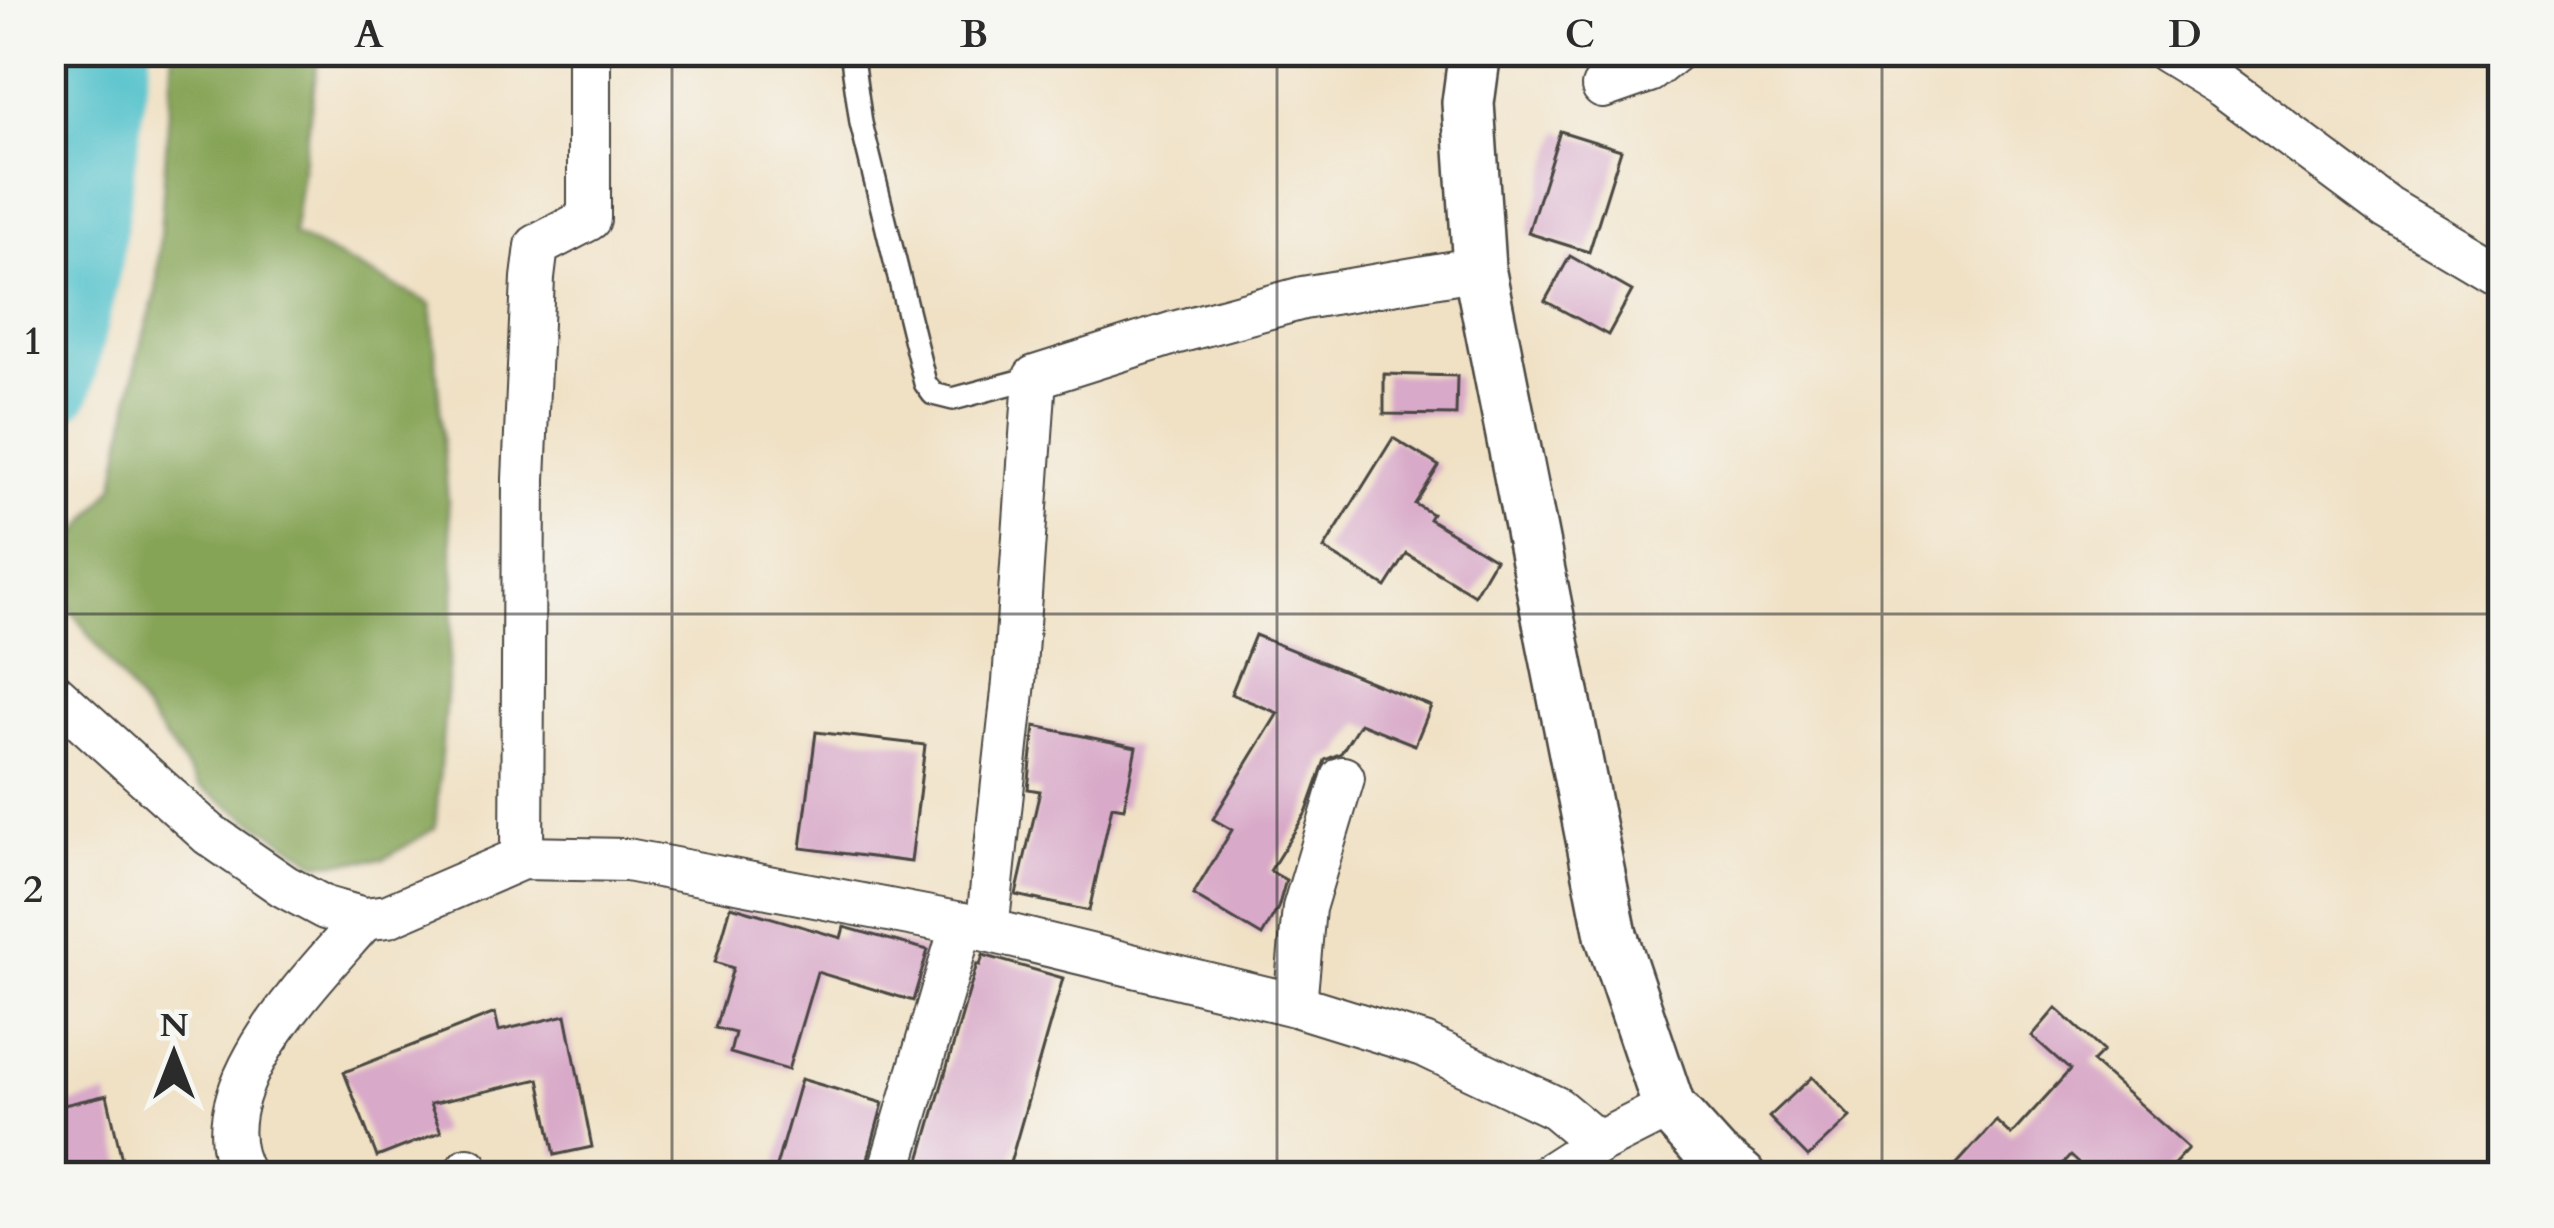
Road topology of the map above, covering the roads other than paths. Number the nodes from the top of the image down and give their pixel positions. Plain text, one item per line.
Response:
1 (589, 51) edge
2 (851, 51) edge
3 (1475, 51) edge
4 (1674, 51) edge
5 (2166, 51) edge
6 (1603, 87) dead end
7 (1479, 268) junction
8 (2503, 277) edge
9 (1034, 377) junction
10 (55, 695) edge
11 (1343, 778) dead end
12 (523, 858) junction
13 (364, 920) junction
14 (975, 927) junction
15 (1295, 1005) junction
16 (1669, 1107) junction
17 (1598, 1143) junction
18 (245, 1177) edge
19 (888, 1177) edge
20 (1545, 1177) edge
21 (1740, 1177) edge

1 - 12 street
2 - 9 lane
3 - 7 street
4 - 6 street
5 - 8 street
7 - 9 street
7 - 16 street
9 - 14 street
10 - 13 street
11 - 15 street
12 - 13 street
12 - 14 street
13 - 18 street
14 - 15 street
14 - 19 street
15 - 17 street
16 - 17 street
16 - 21 street
17 - 20 street

